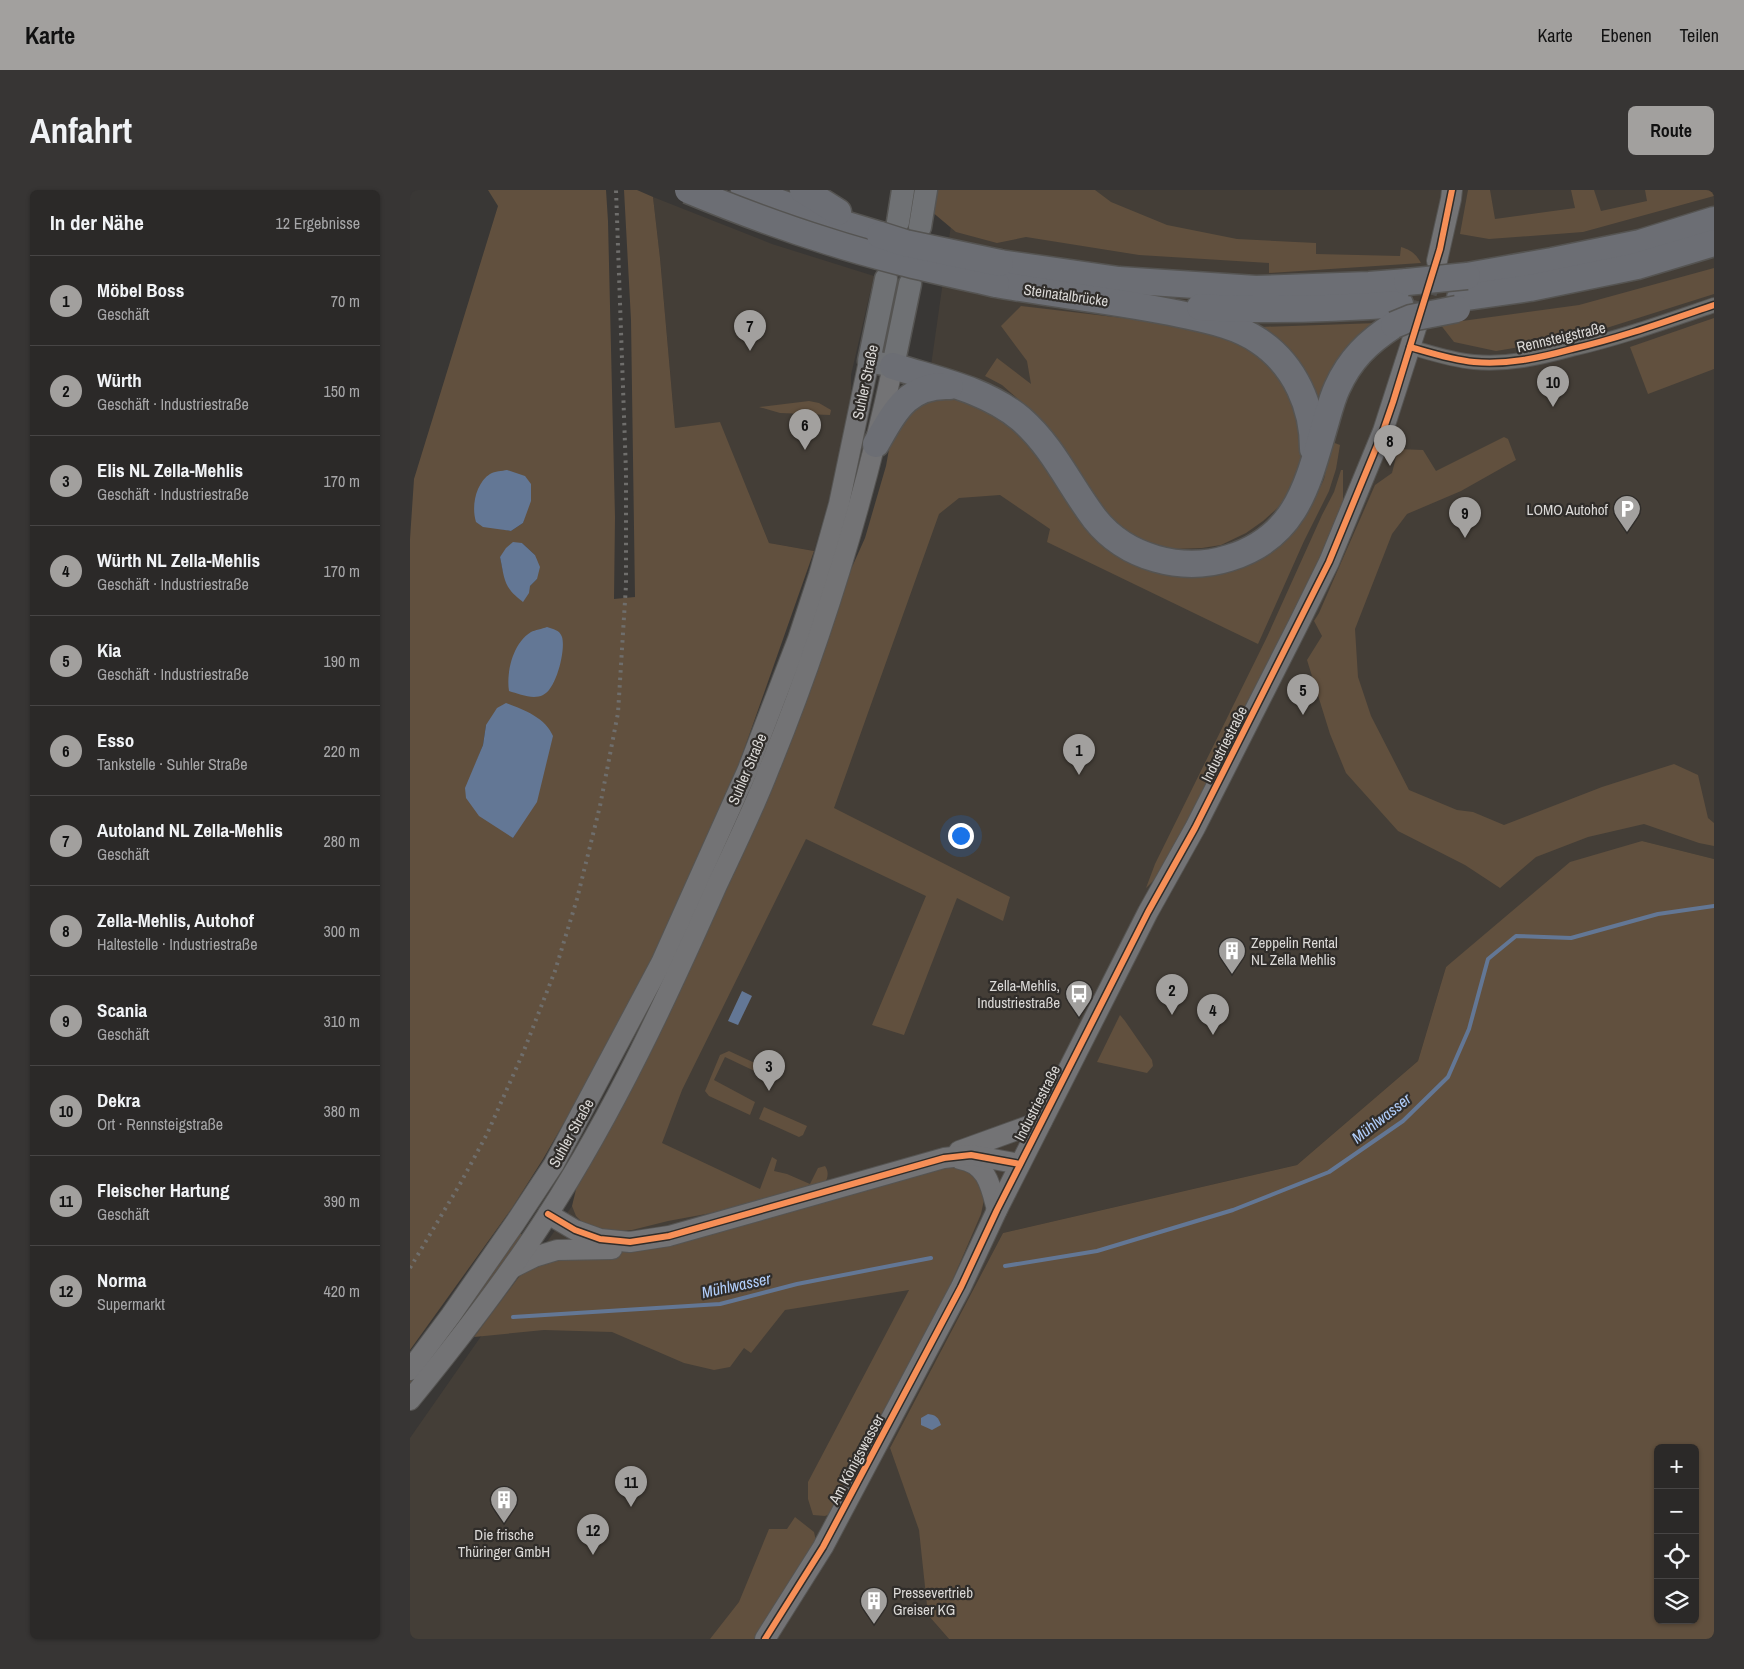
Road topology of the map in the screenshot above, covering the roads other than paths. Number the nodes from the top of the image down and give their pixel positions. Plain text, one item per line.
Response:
1 (688, 190) edge
2 (744, 190) edge
3 (803, 190) edge
4 (903, 190) edge
5 (926, 190) edge
6 (1452, 190) edge
7 (1714, 220) edge
8 (920, 227) dead end
9 (889, 228) junction
10 (1714, 243) edge
11 (1437, 261) tunnel mouth
12 (998, 274) junction
13 (886, 279) dead end
14 (910, 284) dead end
15 (1461, 294) junction
16 (1136, 304) junction
17 (1714, 305) edge
18 (1405, 308) junction
19 (1410, 347) junction
20 (881, 363) junction
21 (957, 386) junction
22 (876, 444) junction
23 (1308, 482) junction
24 (1042, 1121) junction
25 (985, 1142) junction
26 (930, 1162) junction
27 (1020, 1164) junction
28 (540, 1185) junction
29 (997, 1210) junction
30 (542, 1218) junction
31 (516, 1223) junction
32 (630, 1242) junction
33 (573, 1250) junction
34 (512, 1268) junction
35 (961, 1287) joint
36 (410, 1370) edge
37 (410, 1400) edge
38 (765, 1639) edge

1 - 12 highway, bridge
2 - 9 highway
3 - 9 highway
4 - 9 main road
5 - 8 main road
6 - 11 street
7 - 15 highway
9 - 12 highway, bridge
10 - 15 highway
12 - 16 highway, Steinatalbrücke
12 - 18 highway
13 - 20 main road, Suhler Straße
14 - 20 main road, Suhler Straße
15 - 18 highway, bridge
15 - 18 highway, bridge
16 - 18 highway
16 - 23 highway
17 - 19 street, Rennsteigstraße
18 - 19 street, Industriestraße
18 - 23 highway
19 - 24 street, Industriestraße
20 - 21 highway
20 - 22 street, Suhler Straße
20 - 28 street, Suhler Straße
21 - 22 highway
21 - 23 highway
22 - 30 street, Suhler Straße
24 - 25 street, Industriestraße
24 - 27 street, Industriestraße
25 - 26 street, Industriestraße
25 - 27 street, Industriestraße
26 - 27 street, Industriestraße
26 - 29 street, Industriestraße
26 - 32 street, Industriestraße
27 - 29 street, Industriestraße
28 - 30 street
28 - 31 street, Suhler Straße
29 - 35 street, Industriestraße
30 - 31 street
30 - 32 street, Industriestraße
30 - 33 street
30 - 34 street, Suhler Straße
31 - 36 street, Suhler Straße
32 - 33 street
33 - 34 street
34 - 37 street, Suhler Straße
35 - 38 street, Am Königswasser

